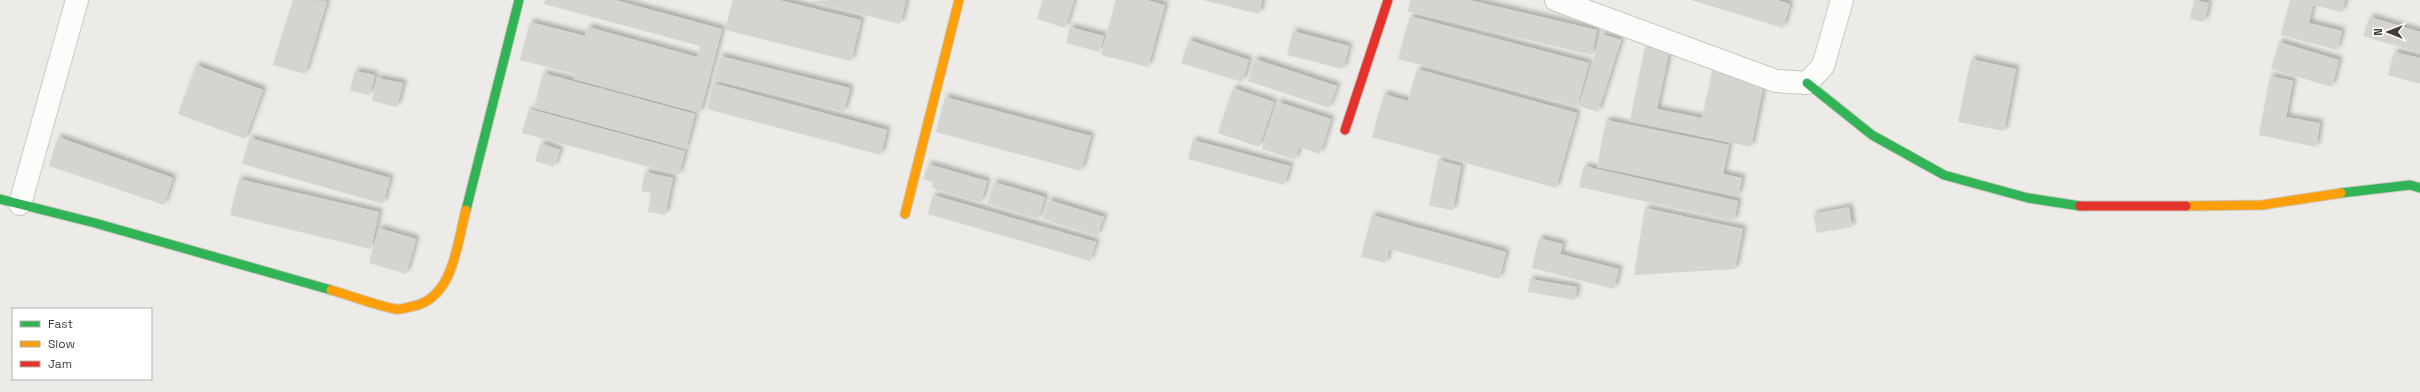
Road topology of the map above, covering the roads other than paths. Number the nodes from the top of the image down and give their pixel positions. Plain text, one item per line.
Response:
1 (76, 0) edge
2 (519, 0) edge
3 (959, 0) edge
4 (1388, 0) edge
5 (1556, 0) edge
6 (1842, 0) edge
7 (1807, 83) junction
8 (1345, 130) dead end
9 (2420, 188) edge
10 (10, 201) edge
11 (905, 214) dead end

1 - 10 street
2 - 10 street
3 - 11 street
4 - 8 street
5 - 7 street
6 - 7 street
7 - 9 street

